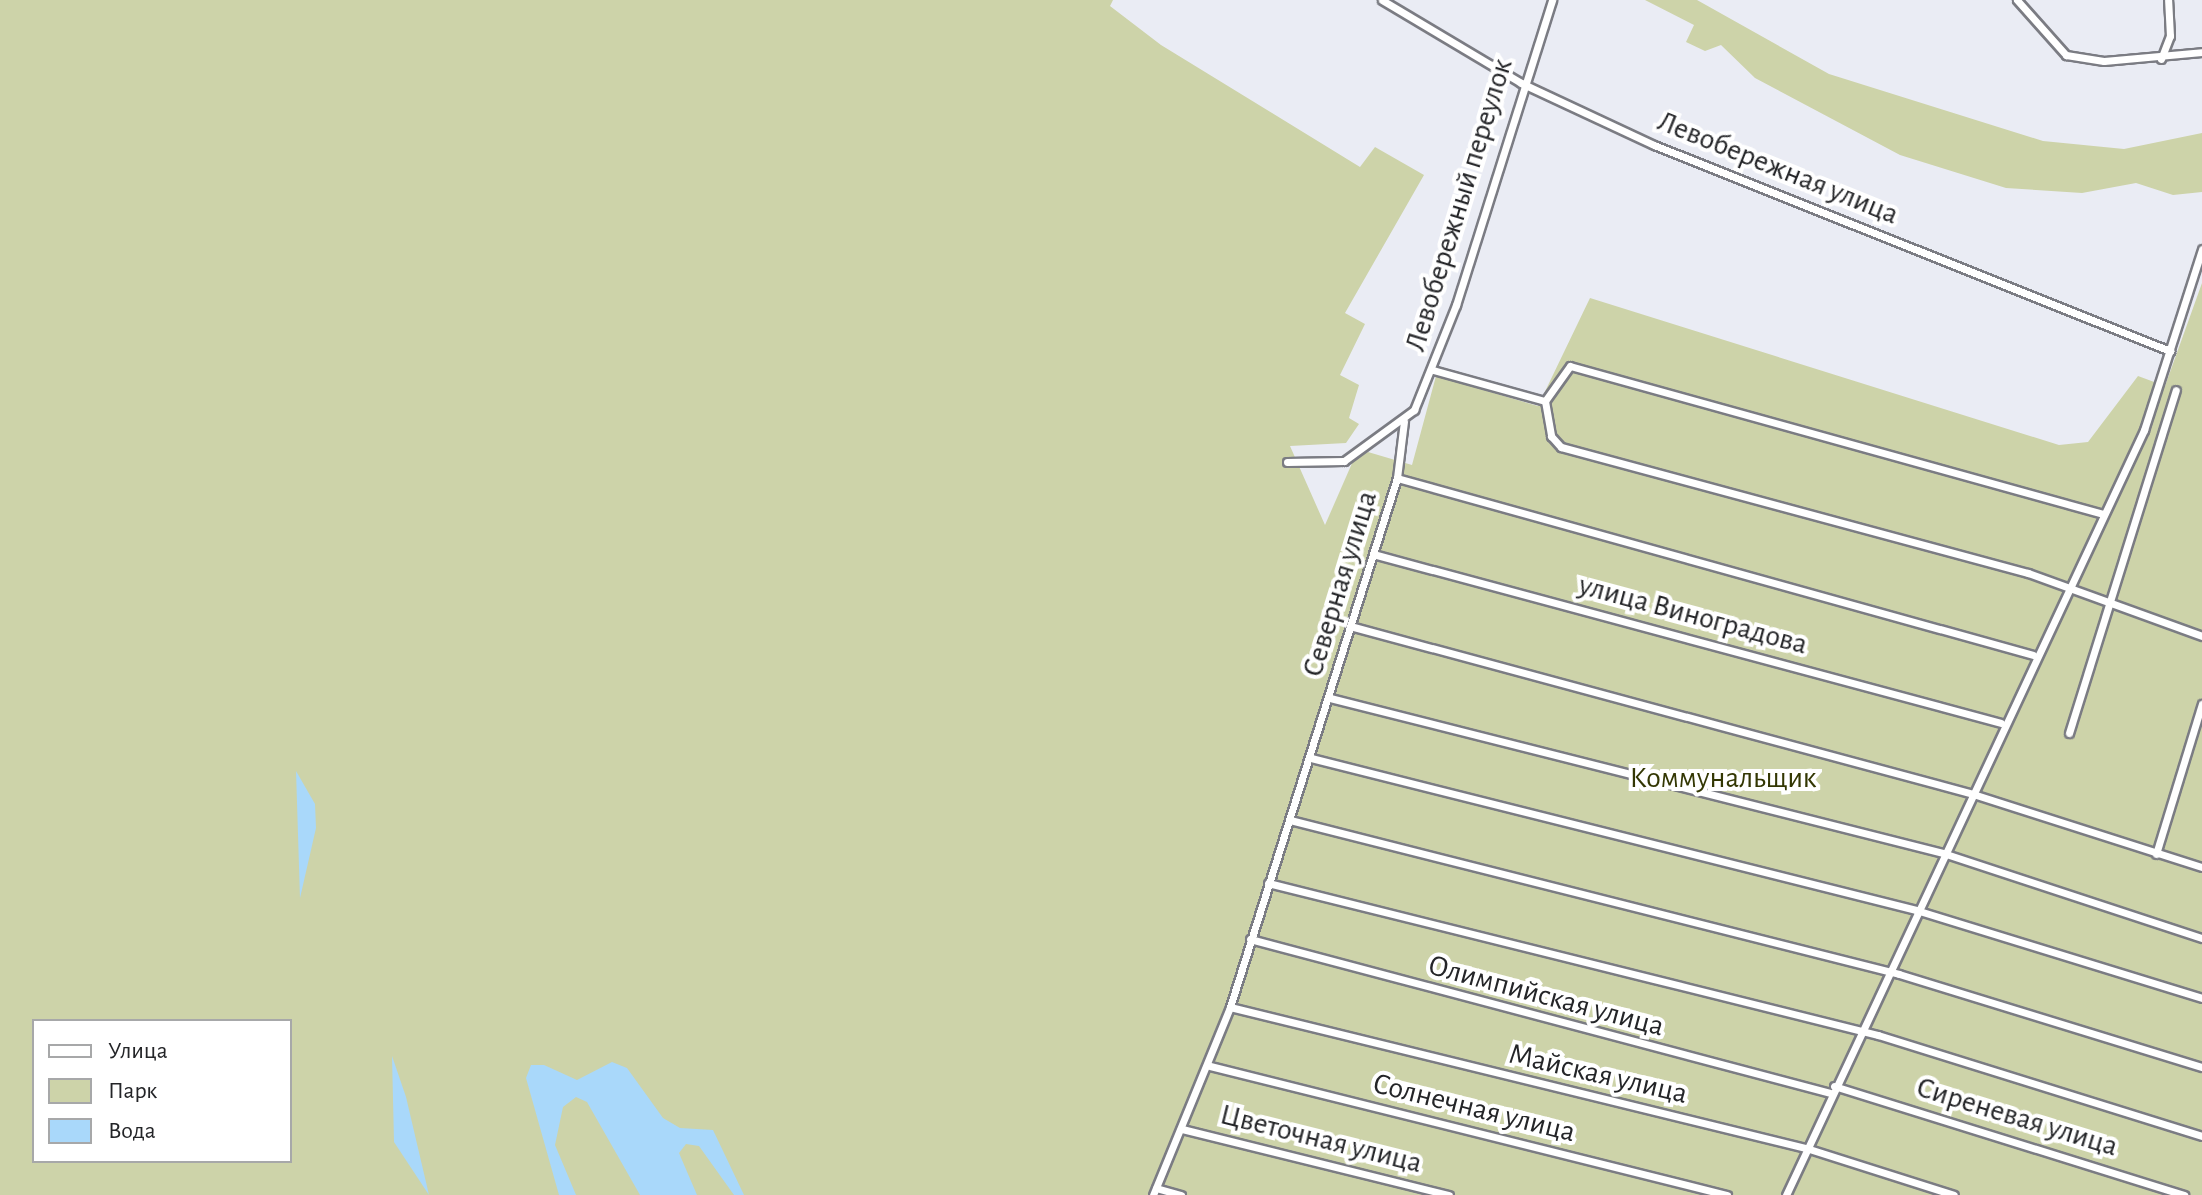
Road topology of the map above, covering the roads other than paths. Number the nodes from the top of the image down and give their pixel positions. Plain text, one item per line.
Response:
1 (1382, 0) edge
2 (1552, 0) edge
3 (2017, 0) edge
4 (2168, 0) edge
5 (2202, 52) edge
6 (2161, 59) junction
7 (1521, 83) junction
8 (2202, 249) edge
9 (2170, 351) junction
10 (1433, 370) junction
11 (2176, 390) dead end
12 (1545, 401) junction
13 (1404, 421) junction
14 (1287, 462) dead end
15 (1397, 478) junction
16 (2103, 514) junction
17 (1373, 554) junction
18 (2068, 588) junction
19 (2107, 601) junction
20 (1350, 626) junction
21 (2202, 636) edge
22 (2033, 655) junction
23 (1330, 698) junction
24 (2202, 704) edge
25 (2001, 723) junction
26 (2069, 733) dead end
27 (1311, 758) junction
28 (1973, 794) junction
29 (1290, 820) junction
30 (1943, 853) junction
31 (2156, 854) junction
32 (2202, 867) edge
33 (1268, 883) junction
34 (1916, 910) junction
35 (2202, 938) edge
36 (1250, 939) junction
37 (1887, 973) junction
38 (2202, 998) edge
39 (1230, 1007) junction
40 (1858, 1033) junction
41 (1210, 1066) junction
42 (2202, 1067) edge
43 (1832, 1090) junction
44 (1182, 1129) junction
45 (2202, 1136) edge
46 (1806, 1148) junction
47 (1154, 1192) edge
48 (1181, 1195) edge
49 (1449, 1195) edge
50 (1727, 1195) edge
51 (1786, 1195) edge
52 (1954, 1195) edge
53 (2184, 1195) edge

1 - 7 street, Левобережная улица
2 - 7 street, Левобережный переулок
3 - 6 street
4 - 6 street
5 - 6 street
7 - 9 street, Левобережная улица
7 - 10 street, Левобережный переулок
8 - 9 street
9 - 16 street
10 - 12 street
10 - 13 street, Левобережный переулок
11 - 19 street
12 - 16 street
12 - 18 street
13 - 14 street
13 - 15 street, Северная улица
15 - 17 street, Северная улица
15 - 22 street
16 - 18 street
17 - 20 street, Северная улица
17 - 25 street, улица Виноградова
18 - 19 street
18 - 22 street
19 - 21 street
19 - 26 street
20 - 23 street, Северная улица
20 - 28 street
22 - 25 street
23 - 27 street, Северная улица
23 - 30 street
24 - 31 street
25 - 28 street
27 - 29 street, Северная улица
27 - 34 street
28 - 30 street
28 - 31 street
29 - 33 street, Северная улица
29 - 37 street
30 - 34 street
30 - 35 street
31 - 32 street
33 - 36 street, Северная улица
33 - 40 street
34 - 37 street
34 - 38 street
36 - 39 street, Северная улица
36 - 43 street, Олимпийская улица
37 - 40 street
37 - 42 street
39 - 41 street, Северная улица
39 - 46 street, Майская улица
40 - 43 street
40 - 45 street
41 - 44 street, Северная улица
41 - 50 street, Солнечная улица
43 - 46 street
43 - 53 street, Сиреневая улица
44 - 47 street, Северная улица
44 - 49 street, Цветочная улица
46 - 51 street
46 - 52 street, Майская улица
47 - 48 street

